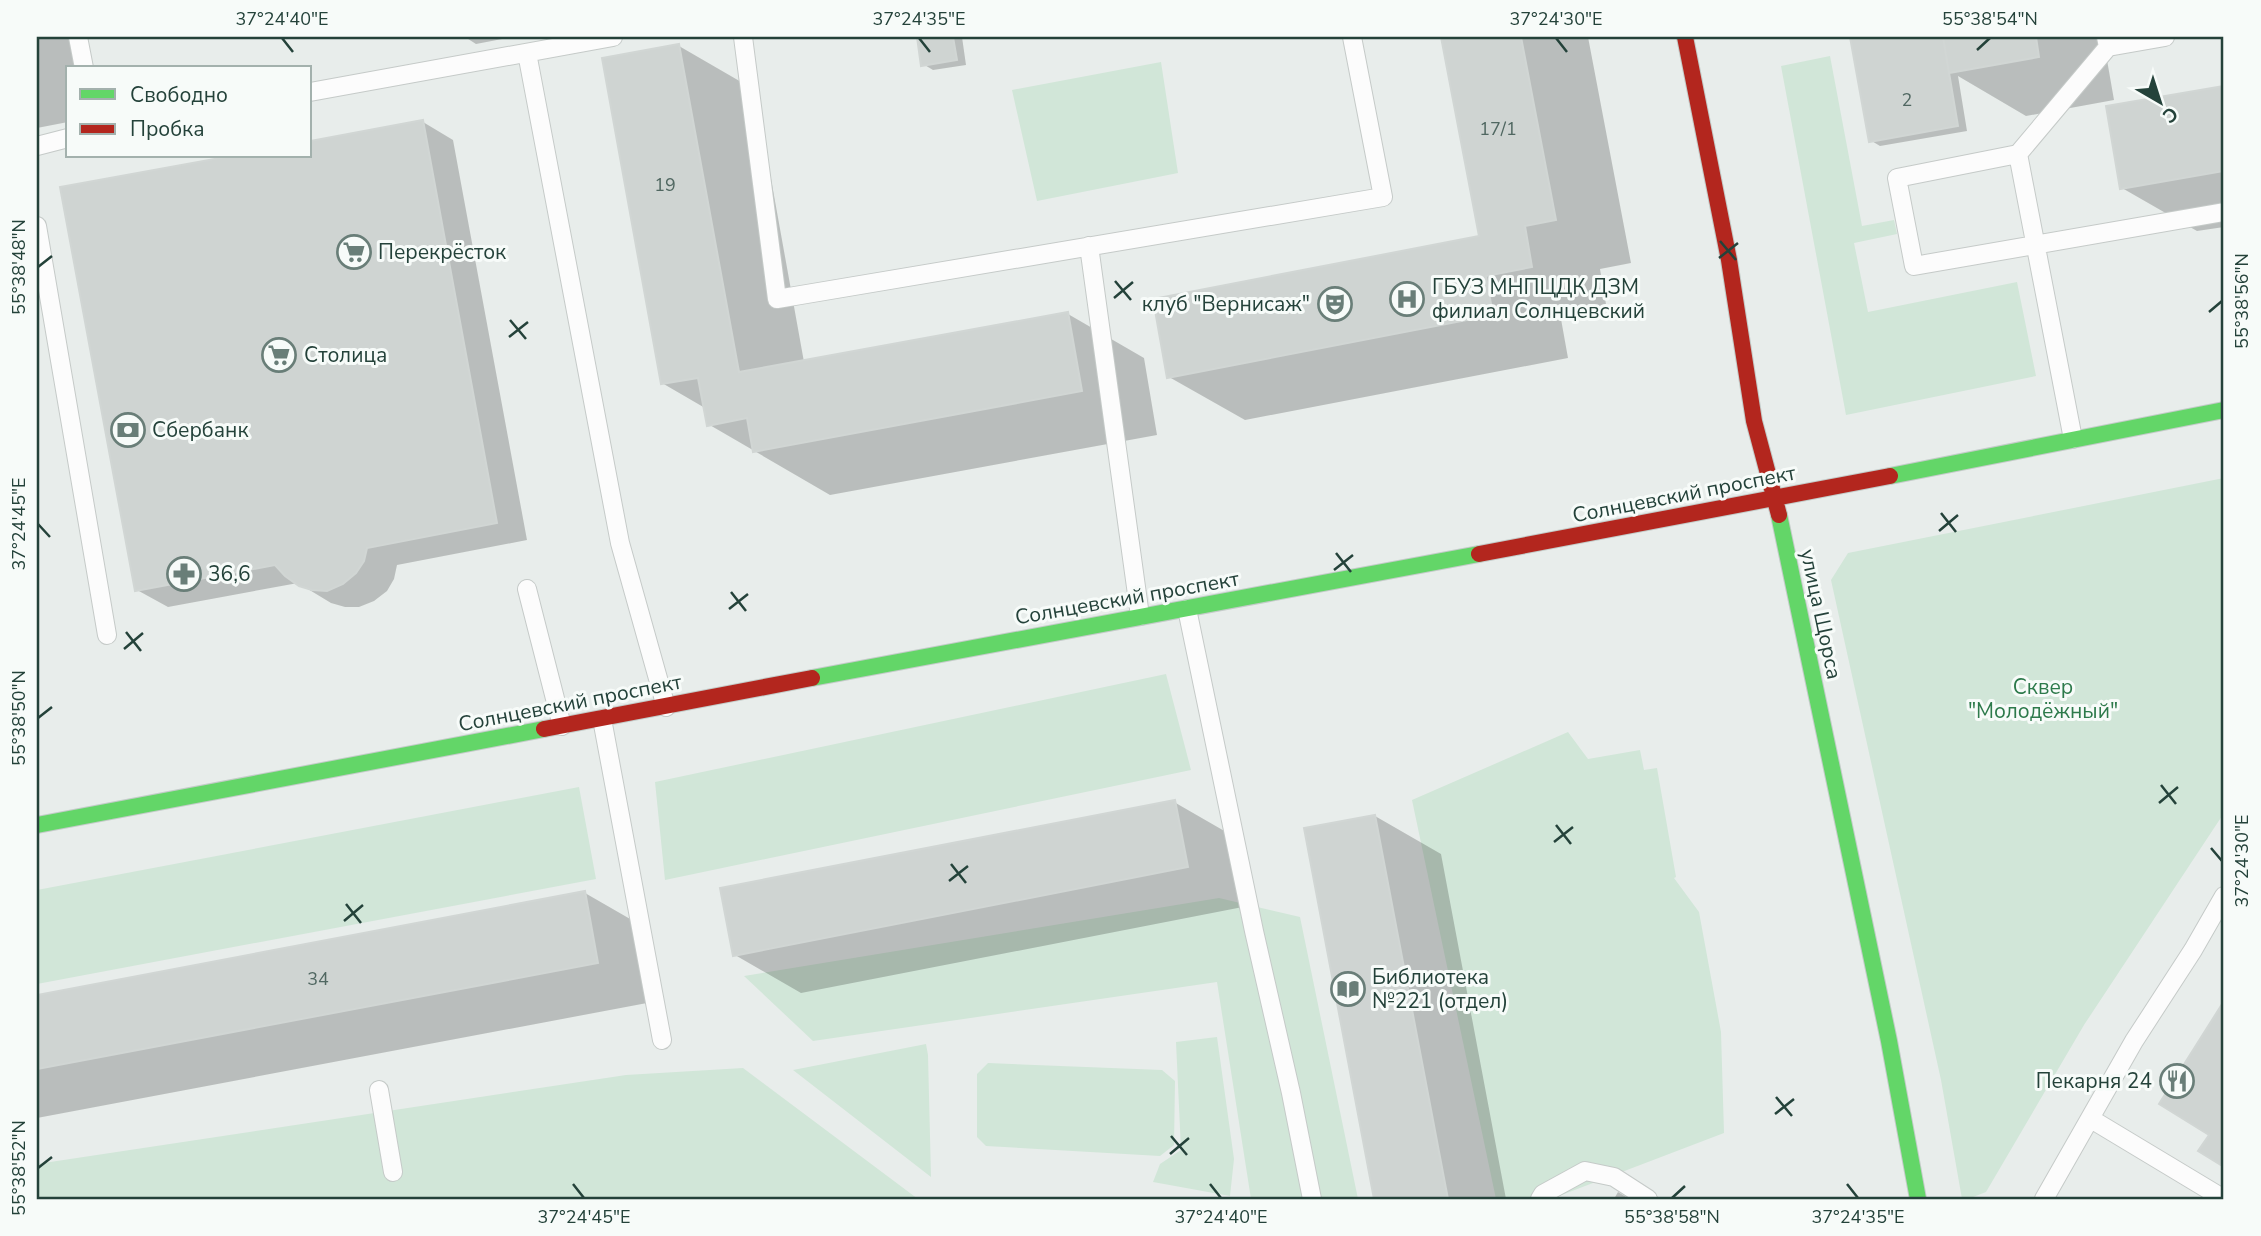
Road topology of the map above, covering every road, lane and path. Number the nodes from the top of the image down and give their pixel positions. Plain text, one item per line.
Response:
1 (78, 37) edge
2 (613, 37) edge
3 (743, 37) edge
4 (1352, 37) edge
5 (1685, 37) edge
6 (2165, 37) edge
7 (2107, 42) edge
8 (547, 43) edge
9 (527, 53) junction
10 (84, 66) edge
11 (312, 92) edge
12 (66, 139) edge
13 (37, 146) edge
14 (2018, 154) junction
15 (2224, 212) edge
16 (37, 226) edge
17 (2034, 245) junction
18 (1089, 246) junction
19 (2224, 410) edge
20 (2073, 439) junction
21 (1776, 499) junction
22 (527, 589) dead end
23 (1187, 609) junction
24 (1140, 616) junction
25 (107, 635) dead end
26 (666, 707) junction
27 (602, 719) junction
28 (562, 726) junction
29 (37, 825) edge
30 (2224, 896) edge
31 (663, 1040) dead end
32 (379, 1090) dead end
33 (2091, 1119) junction
34 (393, 1172) dead end
35 (1312, 1199) edge
36 (1540, 1199) edge
37 (1648, 1199) edge
38 (1918, 1199) edge
39 (2045, 1199) edge
40 (2224, 1199) edge

1 - 10 lane
2 - 8 lane
3 - 18 lane
4 - 18 lane
5 - 21 street, улица Щорса
6 - 7 lane
7 - 14 lane
8 - 9 lane
9 - 11 lane
9 - 26 lane
12 - 13 lane
14 - 17 lane
14 - 17 lane
15 - 17 lane
16 - 25 lane
17 - 20 lane
18 - 24 lane
19 - 20 street, Солнцевский проспект
20 - 21 street, Солнцевский проспект
21 - 23 street, Солнцевский проспект
21 - 38 street, улица Щорса
22 - 28 lane
23 - 24 street, Солнцевский проспект
23 - 35 lane
24 - 26 street, Солнцевский проспект
26 - 27 street, Солнцевский проспект
27 - 28 street, Солнцевский проспект
27 - 31 lane
28 - 29 street, Солнцевский проспект
30 - 33 lane
32 - 34 lane
33 - 39 lane
33 - 40 lane
36 - 37 lane

